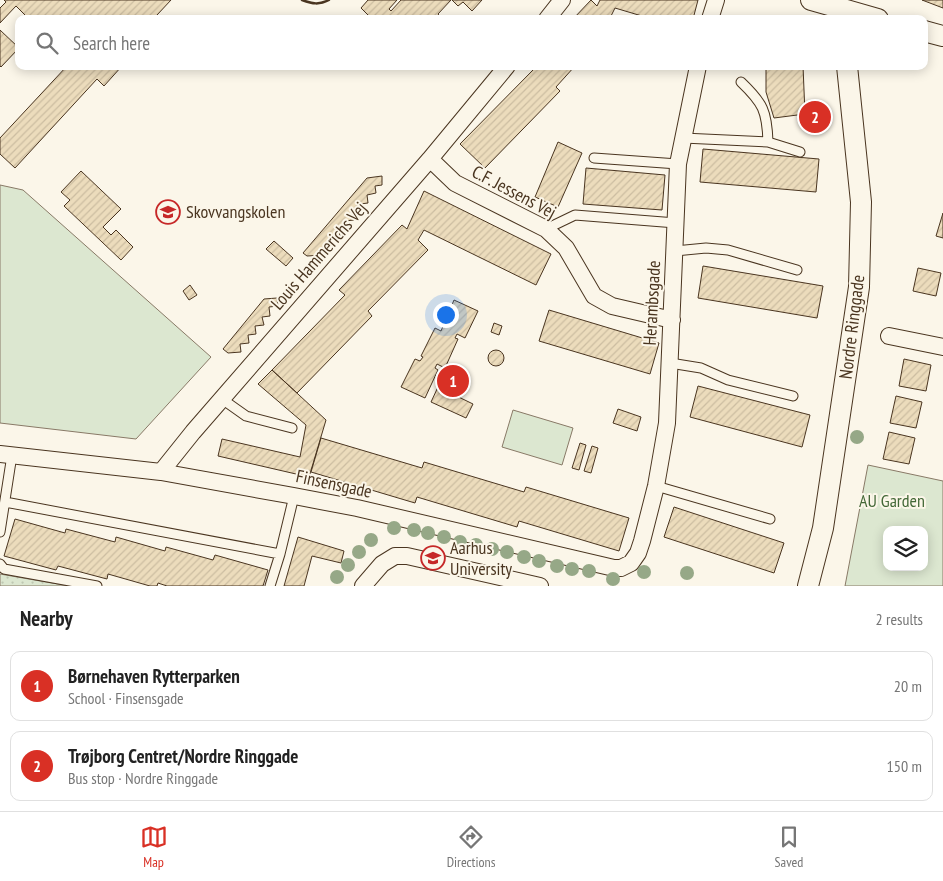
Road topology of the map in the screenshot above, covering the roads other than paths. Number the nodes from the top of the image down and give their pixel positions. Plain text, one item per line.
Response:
1 (562, 0) edge
2 (716, 0) edge
3 (811, 0) edge
4 (842, 9) edge
5 (550, 15) edge
6 (711, 15) edge
7 (864, 15) edge
8 (928, 32) edge
9 (943, 36) edge
10 (504, 70) edge
11 (697, 70) edge
12 (848, 70) edge
13 (741, 82) dead end
14 (683, 138) junction
15 (768, 142) junction
16 (800, 152) dead end
17 (594, 158) dead end
18 (430, 160) junction
19 (678, 164) junction
20 (676, 222) junction
21 (546, 229) junction
22 (675, 251) junction
23 (797, 270) dead end
24 (672, 320) junction
25 (889, 336) dead end
26 (943, 346) edge
27 (670, 363) junction
28 (793, 396) dead end
29 (222, 399) junction
30 (292, 428) dead end
31 (6, 455) edge
32 (161, 472) junction
33 (656, 486) junction
34 (294, 496) junction
35 (5, 502) junction
36 (770, 519) dead end
37 (0, 532) edge
38 (642, 542) joint
39 (280, 554) junction
40 (0, 564) edge
41 (97, 586) edge
42 (270, 586) edge
43 (363, 586) edge
44 (540, 586) edge
45 (808, 586) edge

1 - 5 street
2 - 6 street
3 - 4 street
4 - 7 street
8 - 9 street
10 - 18 street, Louis Hammerichs Vej
11 - 14 street, Herambsgade
12 - 45 street, Nordre Ringgade
13 - 15 lane
14 - 15 lane
14 - 19 street, Herambsgade
15 - 16 lane
17 - 19 lane
18 - 21 street, C.F. Jessens Vej
18 - 29 street, Louis Hammerichs Vej
19 - 20 street, Herambsgade
20 - 21 lane
20 - 22 street, Herambsgade
21 - 24 street, C.F. Jessens Vej
22 - 23 lane
22 - 24 street, Herambsgade
24 - 27 street, Herambsgade
25 - 26 street
27 - 28 lane
27 - 33 street, Herambsgade
29 - 30 lane
29 - 32 street, Louis Hammerichs Vej
31 - 32 street, Finsensgade
31 - 35 lane
32 - 34 street, Finsensgade
33 - 36 lane
33 - 38 street, Herambsgade
34 - 38 street, Finsensgade
34 - 39 lane
35 - 37 lane
35 - 39 lane
39 - 42 lane
40 - 41 lane
43 - 44 street

